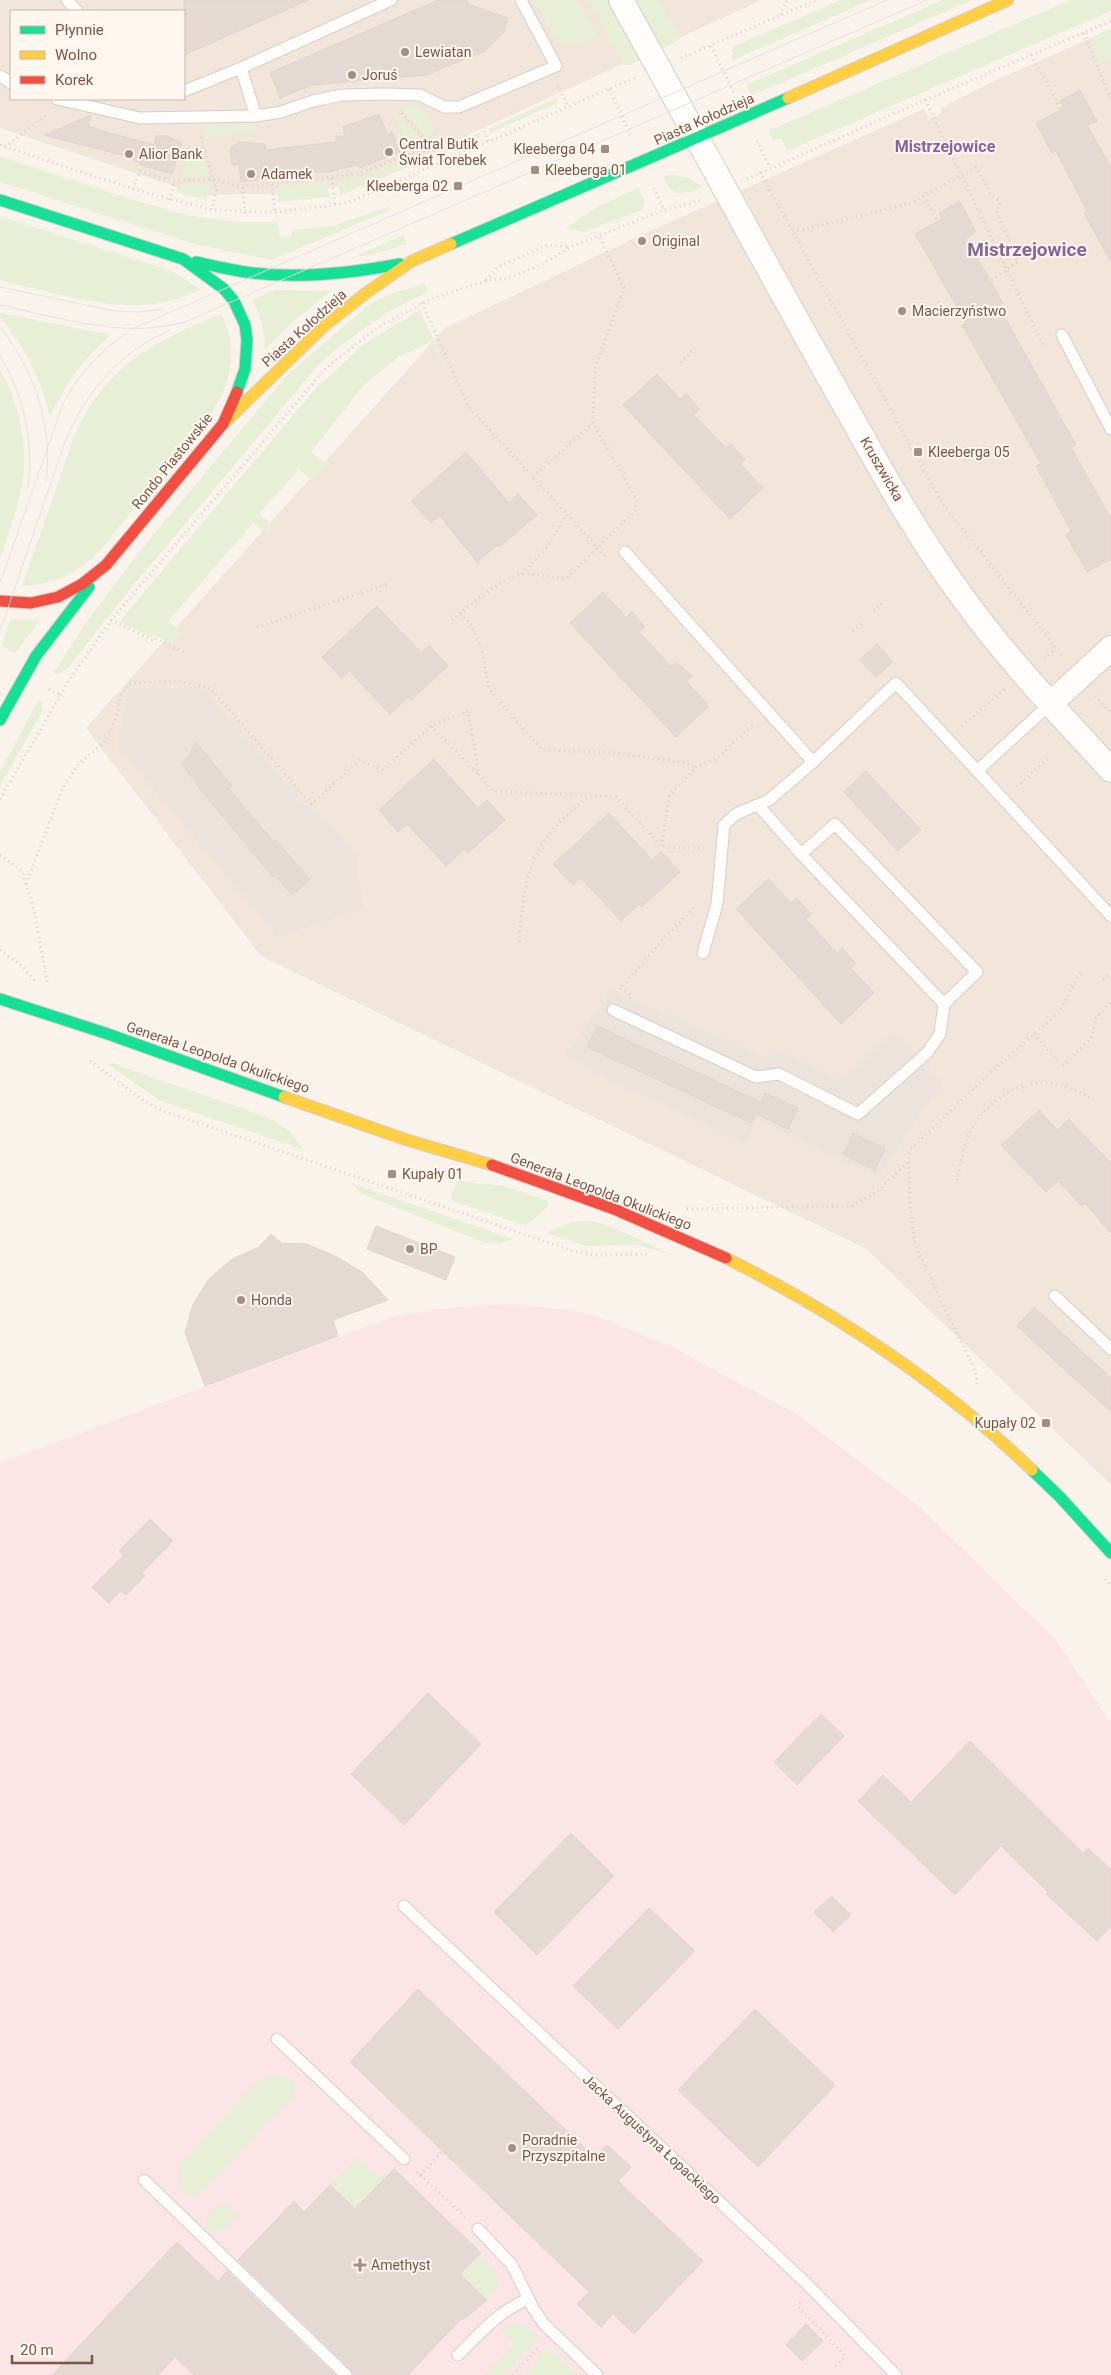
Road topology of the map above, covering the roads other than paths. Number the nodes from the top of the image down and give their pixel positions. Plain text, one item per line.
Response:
1 (67, 0) edge
2 (391, 0) edge
3 (521, 0) edge
4 (621, 0) edge
5 (1008, 0) edge
6 (76, 10) edge
7 (241, 68) junction
8 (185, 90) edge
9 (61, 100) edge
10 (256, 116) junction
11 (696, 139) junction
12 (0, 200) edge
13 (183, 259) junction
14 (412, 262) junction
15 (1062, 335) road end
16 (223, 424) junction
17 (1111, 429) edge
18 (625, 552) road end
19 (106, 566) junction
20 (0, 601) edge
21 (1111, 648) edge
22 (1050, 704) junction
23 (0, 720) edge
24 (813, 762) junction
25 (1111, 770) edge
26 (977, 771) junction
27 (758, 805) junction
28 (801, 854) junction
29 (1111, 916) edge
30 (703, 953) dead end
31 (0, 999) edge
32 (944, 1004) junction
33 (612, 1010) dead end
34 (1055, 1296) dead end
35 (1111, 1349) edge
36 (1111, 1554) edge
37 (404, 1906) dead end
38 (277, 2039) dead end
39 (404, 2159) road end
40 (144, 2180) dead end
41 (478, 2229) road end
42 (528, 2299) junction
43 (458, 2355) dead end
44 (346, 2375) edge
45 (596, 2375) edge
46 (896, 2375) edge

1 - 6 lane
2 - 7 lane
3 - 10 lane
4 - 11 street, Kruszwicka
5 - 11 street, Piasta Kołodzieja
7 - 8 lane
7 - 10 lane
9 - 10 lane
11 - 14 street, Piasta Kołodzieja
11 - 22 street, Kruszwicka
12 - 13 street, Rondo Piastowskie
13 - 14 street, Piasta Kołodzieja
13 - 16 street, Rondo Piastowskie
14 - 16 street, Piasta Kołodzieja
15 - 17 lane
16 - 19 street, Rondo Piastowskie
18 - 24 lane
19 - 20 street, Rondo Piastowskie
19 - 23 street
21 - 22 street
22 - 25 street, Kruszwicka
22 - 26 lane
24 - 26 lane
24 - 27 lane
26 - 29 lane
27 - 28 lane
27 - 30 lane
28 - 32 lane
28 - 32 lane
31 - 36 street, Generała Leopolda Okulickiego
32 - 33 lane
34 - 35 lane
37 - 46 lane, Jacka Augustyna Łopackiego
38 - 39 lane
40 - 44 lane
41 - 42 lane
42 - 43 lane
42 - 45 lane

